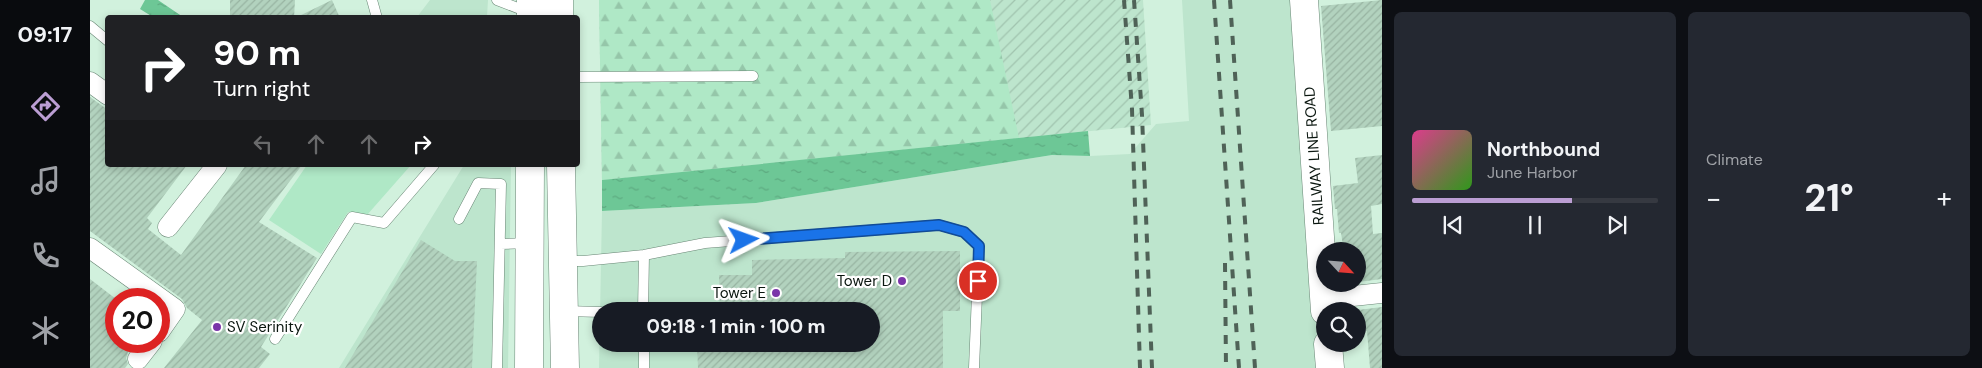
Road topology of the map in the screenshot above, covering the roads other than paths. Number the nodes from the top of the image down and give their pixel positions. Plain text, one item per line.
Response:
1 (372, 0) edge
2 (497, 0) edge
3 (559, 0) edge
4 (1304, 0) edge
5 (531, 10) edge
6 (376, 15) edge
7 (559, 15) edge
8 (90, 26) edge
9 (105, 38) edge
10 (753, 76) dead end
11 (580, 77) edge
12 (90, 82) edge
13 (105, 93) edge
14 (432, 167) edge
15 (530, 167) edge
16 (561, 167) edge
17 (209, 168) edge
18 (459, 219) dead end
19 (168, 227) dead end
20 (530, 243) junction
21 (500, 244) junction
22 (90, 248) edge
23 (644, 255) junction
24 (563, 261) junction
25 (146, 288) edge
26 (1382, 293) edge
27 (643, 302) edge
28 (1325, 302) edge
29 (1339, 302) edge
30 (170, 305) edge
31 (564, 311) junction
32 (592, 312) edge
33 (170, 316) edge
34 (275, 338) dead end
35 (644, 352) edge
36 (1329, 352) edge
37 (143, 353) edge
38 (138, 359) dead end
39 (497, 368) edge
40 (529, 368) edge
41 (565, 368) edge
42 (644, 368) edge
43 (974, 368) edge
44 (1330, 368) edge

1 - 6 lane
2 - 5 lane
3 - 7 main road
4 - 28 main road, RAILWAY LINE ROAD
8 - 9 lane
10 - 11 lane
12 - 13 street
14 - 34 lane
15 - 20 main road
16 - 24 main road
17 - 19 street
18 - 21 lane
20 - 21 lane
20 - 40 main road
21 - 39 lane
22 - 25 street
23 - 24 lane
23 - 27 lane
23 - 43 lane
24 - 31 main road
26 - 29 street
30 - 33 street
31 - 32 lane
31 - 41 main road
35 - 42 lane
36 - 44 main road
37 - 38 street

